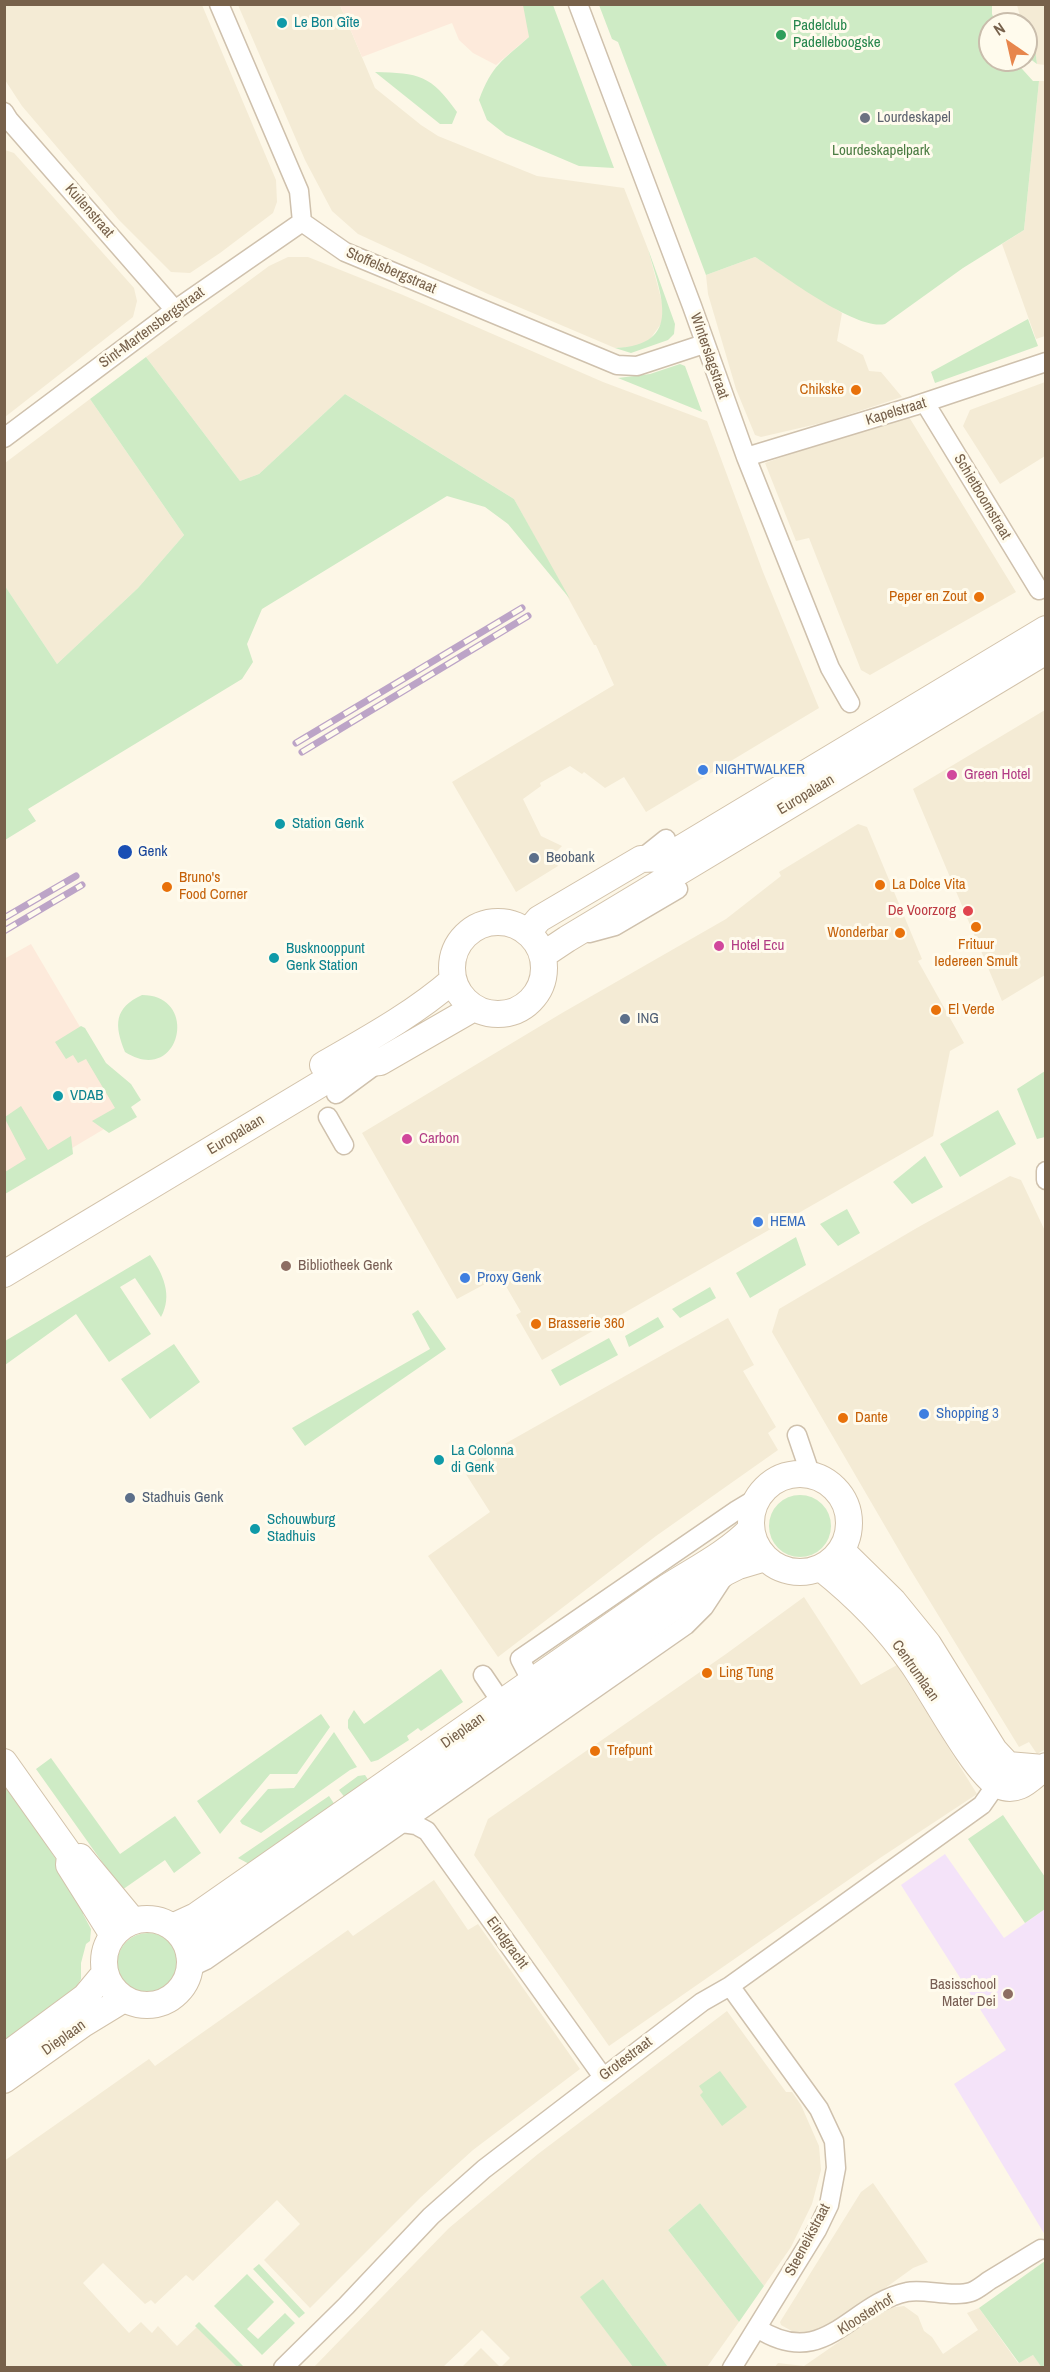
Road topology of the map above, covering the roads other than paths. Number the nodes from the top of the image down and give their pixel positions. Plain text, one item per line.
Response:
1 (219, 4) edge
2 (578, 4) edge
3 (6, 118) edge
4 (302, 222) junction
5 (175, 310) junction
6 (704, 344) junction
7 (1046, 362) edge
8 (925, 403) junction
9 (4, 438) edge
10 (746, 457) junction
11 (1039, 590) dead end
12 (1046, 629) edge
13 (1046, 651) edge
14 (850, 703) dead end
15 (666, 839) dead end
16 (641, 859) junction
17 (678, 890) dead end
18 (528, 932) junction
19 (567, 939) junction
20 (543, 956) junction
21 (453, 980) junction
22 (472, 1009) junction
23 (380, 1062) junction
24 (336, 1094) dead end
25 (328, 1117) dead end
26 (344, 1145) dead end
27 (4, 1253) edge
28 (4, 1274) edge
29 (797, 1435) dead end
30 (810, 1473) junction
31 (757, 1498) junction
32 (751, 1529) junction
33 (841, 1550) junction
34 (765, 1558) junction
35 (821, 1568) junction
36 (726, 1572) junction
37 (483, 1675) dead end
38 (532, 1682) junction
39 (502, 1703) junction
40 (4, 1762) edge
41 (1045, 1768) edge
42 (1003, 1775) junction
43 (402, 1823) junction
44 (172, 1927) junction
45 (123, 1928) junction
46 (189, 1961) junction
47 (105, 1973) junction
48 (730, 1986) junction
49 (124, 1999) junction
50 (4, 2057) edge
51 (603, 2077) junction
52 (4, 2079) edge
53 (1041, 2249) dead end
54 (757, 2328) junction
55 (284, 2367) edge
56 (732, 2367) edge

1 - 4 street
2 - 6 street, Winterslagstraat
3 - 5 street, Kuilenstraat
4 - 5 street, Sint-Martensbergstraat
4 - 6 street, Stoffelsbergstraat
5 - 9 street, Sint-Martensbergstraat
6 - 10 street, Winterslagstraat
7 - 8 street, Kapelstraat
8 - 10 street, Kapelstraat
8 - 11 street, Schietboomstraat
10 - 14 street, Winterslagstraat
12 - 16 main road, Europalaan
13 - 19 main road, Europalaan
15 - 16 street, Europalaan
16 - 18 main road, Europalaan
17 - 19 street, Europalaan
18 - 20 main road
18 - 21 main road
19 - 20 main road, Europalaan
20 - 22 main road
21 - 22 main road
21 - 27 main road, Europalaan
22 - 23 main road, Europalaan
23 - 24 street
23 - 28 main road, Europalaan
25 - 26 street
29 - 30 street
30 - 31 main road
30 - 33 main road
31 - 32 main road
31 - 38 street
32 - 34 main road
32 - 38 main road, Dieplaan
33 - 35 main road
33 - 42 main road, Centrumlaan
34 - 35 main road
34 - 36 main road, Dieplaan
35 - 42 main road, Centrumlaan
36 - 43 street
36 - 46 main road, Dieplaan
37 - 39 street
38 - 39 main road, Dieplaan
39 - 44 main road, Dieplaan
40 - 45 main road
41 - 42 main road
42 - 48 street, Grotestraat
43 - 46 street
43 - 51 street, Eindgracht
44 - 45 main road
44 - 46 main road
45 - 47 main road
46 - 49 main road, Dieplaan
47 - 49 main road
47 - 50 main road, Dieplaan
48 - 51 street, Grotestraat
48 - 54 street, Steeneikstraat
49 - 52 main road, Dieplaan
51 - 55 street, Grotestraat
53 - 54 street, Kloosterhof
54 - 56 street, Steeneikstraat

